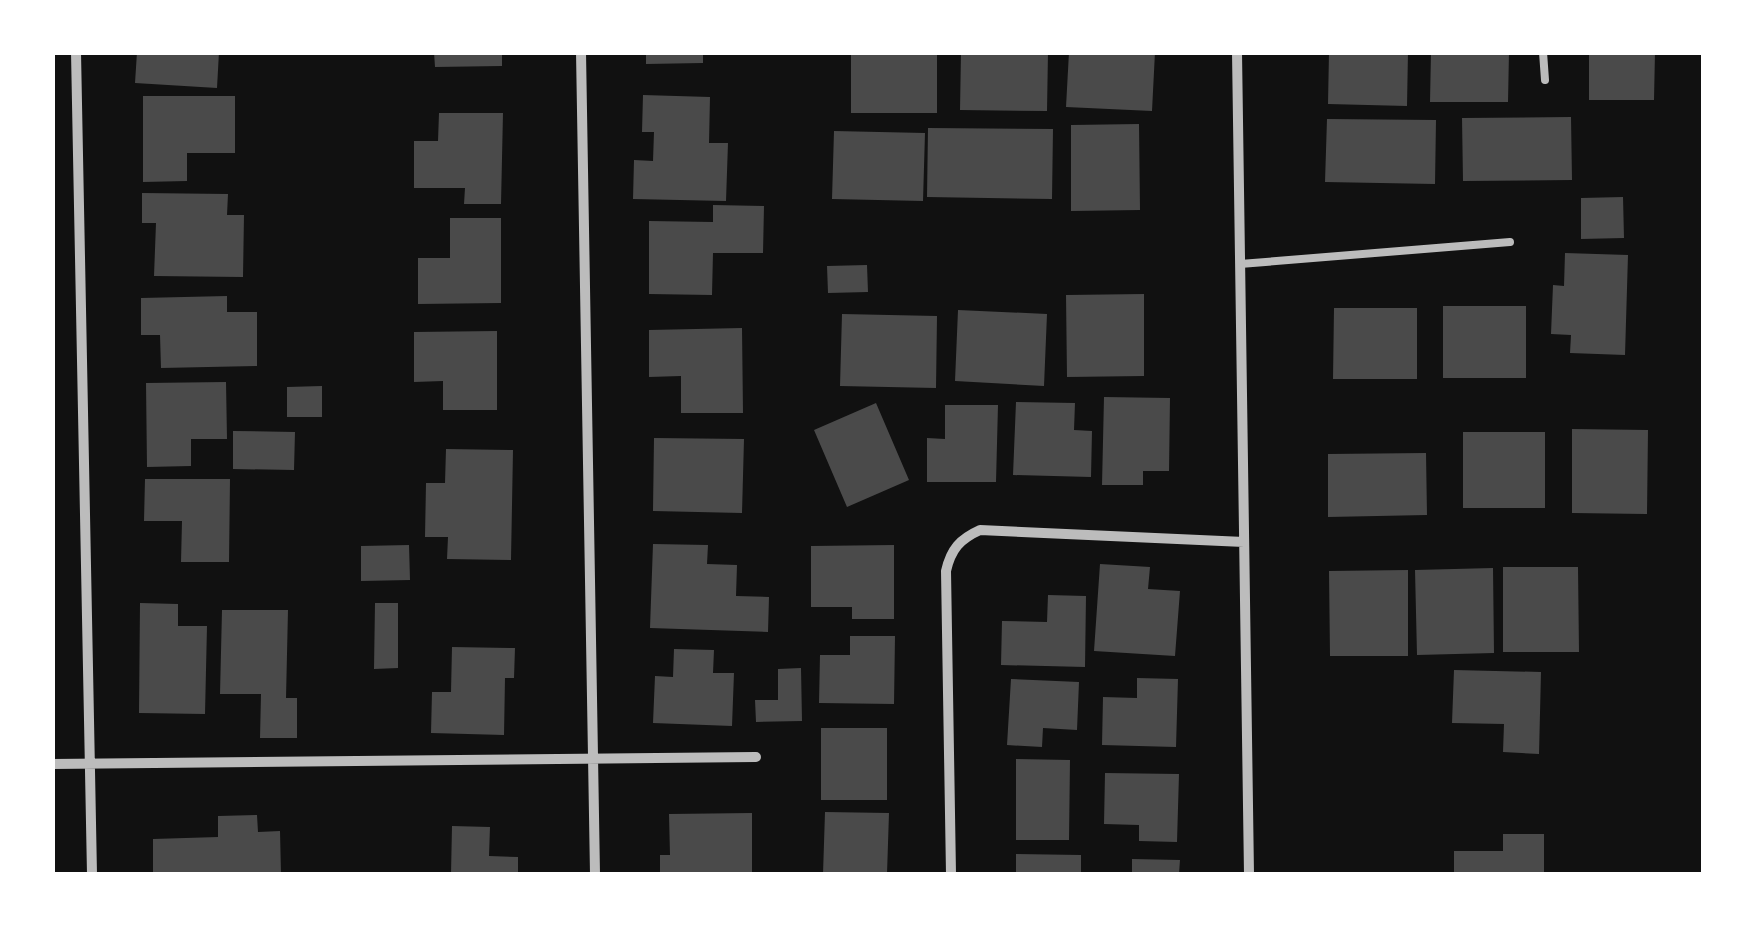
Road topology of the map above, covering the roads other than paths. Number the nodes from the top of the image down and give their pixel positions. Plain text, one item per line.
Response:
1 (76, 52) edge
2 (581, 52) edge
3 (1237, 52) edge
4 (1543, 52) edge
5 (1545, 80) dead end
6 (1510, 242) dead end
7 (1240, 264) junction
8 (1244, 542) junction
9 (756, 757) dead end
10 (593, 758) junction
11 (90, 763) junction
12 (52, 764) edge
13 (92, 874) edge
14 (595, 874) edge
15 (951, 874) edge
16 (1249, 874) edge

1 - 11 street
2 - 10 street
3 - 7 street
4 - 5 lane
6 - 7 lane
7 - 8 street
8 - 15 street
8 - 16 street
9 - 10 street
10 - 11 street
10 - 14 street
11 - 12 street
11 - 13 street

